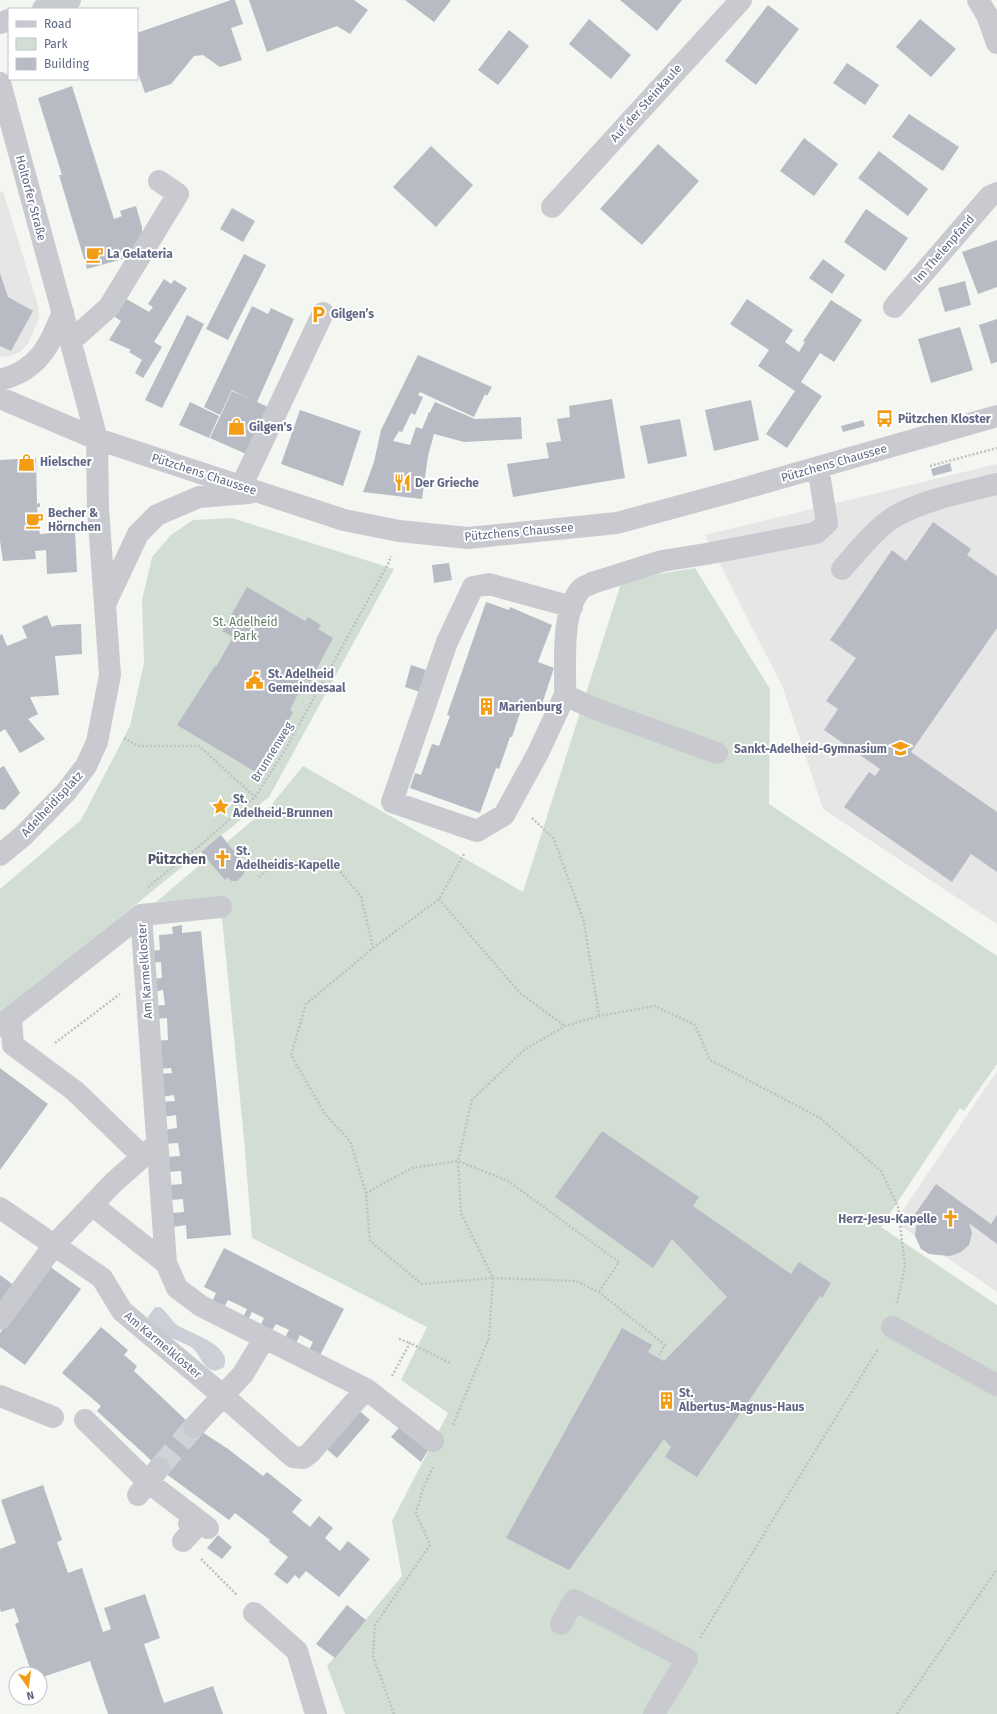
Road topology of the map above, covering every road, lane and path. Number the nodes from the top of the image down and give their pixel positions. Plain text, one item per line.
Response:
1 (70, 0) edge
2 (741, 0) edge
3 (978, 0) edge
4 (46, 8) edge
5 (997, 43) edge
6 (0, 83) edge
7 (158, 181) dead end
8 (997, 193) edge
9 (552, 207) dead end
10 (894, 307) dead end
11 (63, 312) junction
12 (323, 314) dead end
13 (71, 341) junction
14 (0, 380) edge
15 (0, 398) edge
16 (997, 416) edge
17 (96, 439) junction
18 (997, 448) edge
19 (930, 466) dead end
20 (818, 467) junction
21 (997, 484) edge
22 (250, 489) junction
23 (399, 531) junction
24 (842, 569) dead end
25 (105, 604) junction
26 (572, 607) junction
27 (565, 695) junction
28 (101, 725) junction
29 (717, 753) dead end
30 (255, 797) junction
31 (513, 799) junction
32 (476, 830) junction
33 (0, 855) edge
34 (259, 877) dead end
35 (142, 892) dead end
36 (439, 899) junction
37 (222, 907) dead end
38 (141, 915) junction
39 (373, 948) junction
40 (145, 975) junction
41 (599, 1016) junction
42 (6, 1022) edge
43 (565, 1026) junction
44 (7, 1042) edge
45 (50, 1046) dead end
46 (150, 1150) junction
47 (458, 1161) junction
48 (366, 1193) junction
49 (92, 1205) junction
50 (0, 1208) edge
51 (55, 1244) junction
52 (166, 1263) junction
53 (492, 1278) junction
54 (599, 1292) junction
55 (0, 1319) edge
56 (892, 1327) junction
57 (264, 1339) junction
58 (399, 1339) dead end
59 (410, 1343) junction
60 (658, 1357) dead end
61 (450, 1363) dead end
62 (997, 1385) edge
63 (372, 1394) junction
64 (222, 1395) junction
65 (0, 1396) edge
66 (53, 1417) dead end
67 (85, 1420) dead end
68 (453, 1426) dead end
69 (194, 1427) tunnel mouth
70 (434, 1451) joint
71 (190, 1525) dead end
72 (997, 1569) edge
73 (254, 1612) dead end
74 (561, 1624) dead end
75 (687, 1659) junction
76 (316, 1714) edge
77 (394, 1714) edge
78 (654, 1714) edge
79 (897, 1714) edge

1 - 4 street
2 - 9 street, Auf der Steinkaule
3 - 5 street
6 - 11 street, Holtorfer Straße
7 - 13 street
8 - 10 street, Im Thelenpfand
11 - 13 street, Holtorfer Straße
11 - 14 street
12 - 22 street
13 - 17 street, Holtorfer Straße
15 - 17 street, Pützchens Chaussee
16 - 20 street, Pützchens Chaussee
17 - 22 street, Pützchens Chaussee
17 - 25 street, Adelheidisplatz
18 - 19 path
20 - 23 street, Pützchens Chaussee
20 - 26 street
21 - 24 street
22 - 23 street, Pützchens Chaussee
22 - 25 street, Adelheidisplatz
23 - 30 path, Brunnenweg
25 - 28 street, Adelheidisplatz
26 - 27 street
26 - 32 street
27 - 29 street
27 - 31 street
28 - 30 path
28 - 33 street, Adelheidisplatz
30 - 35 path, Brunnenweg
31 - 32 street
31 - 41 path
32 - 36 path
34 - 39 path
36 - 39 path
36 - 43 path
37 - 38 street
38 - 40 street, Am Karmelkloster
38 - 42 street, Am Karmelkloster
39 - 48 path
40 - 45 path
40 - 46 street, Am Karmelkloster
41 - 43 path
41 - 56 path
42 - 44 street, Am Karmelkloster
43 - 47 path
44 - 46 street, Am Karmelkloster
46 - 49 street
46 - 52 street, Am Karmelkloster
47 - 48 path
47 - 53 path
47 - 54 path
48 - 53 path
49 - 51 street
49 - 52 street, Am Karmelkloster
50 - 51 street, Am Karmelkloster
51 - 55 street
51 - 64 street, Am Karmelkloster
52 - 57 street, Am Karmelkloster
53 - 54 path
53 - 68 path
54 - 60 path
56 - 62 street
56 - 75 path
57 - 63 street, Am Karmelkloster
57 - 64 street
58 - 59 path
59 - 61 path
59 - 63 path
63 - 64 street, Am Karmelkloster
63 - 70 street, Am Karmelkloster
64 - 69 street
65 - 66 street
67 - 71 street
70 - 77 path
72 - 79 path
73 - 76 street
74 - 75 street
75 - 78 street

